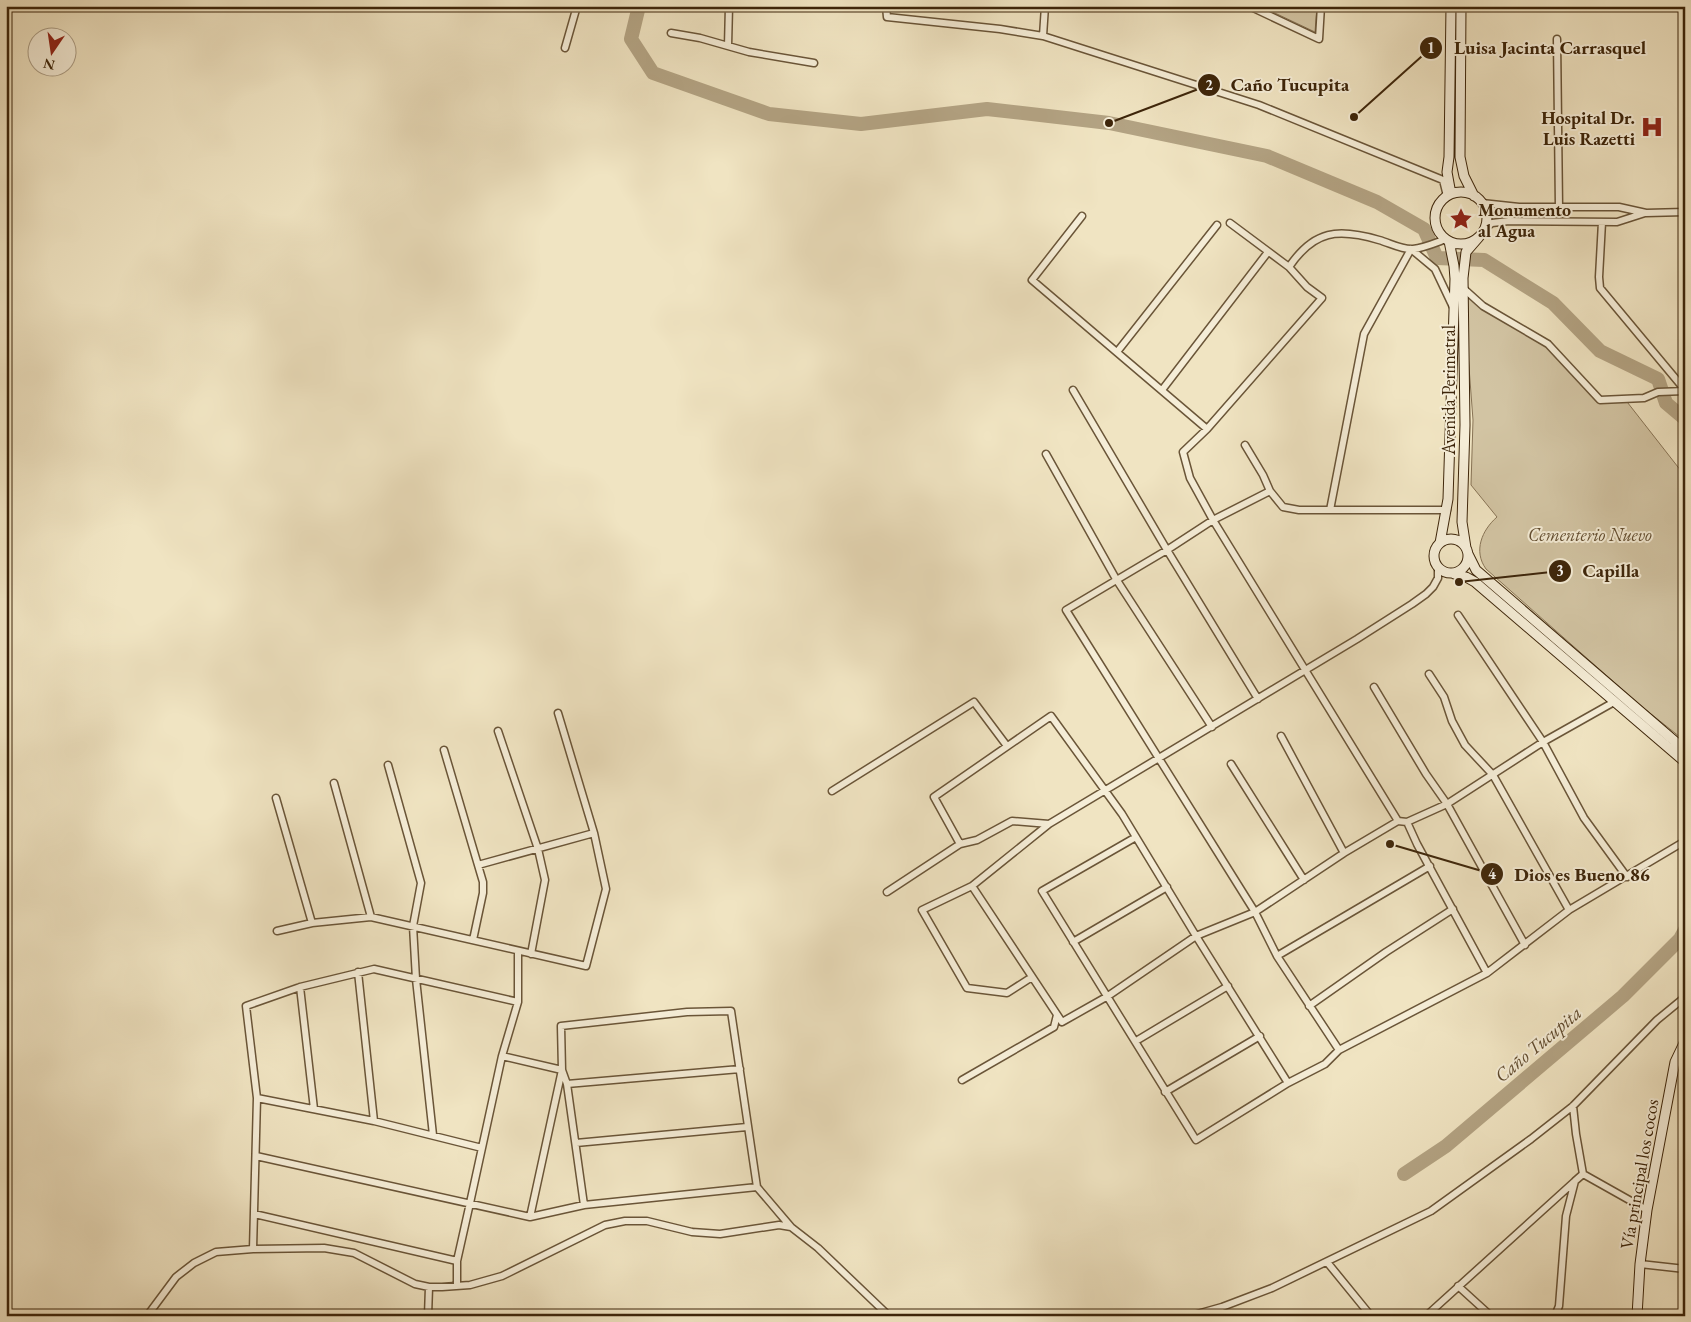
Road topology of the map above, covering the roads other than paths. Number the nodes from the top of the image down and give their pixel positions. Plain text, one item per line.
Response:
1 (577, 6) edge
2 (729, 6) edge
3 (886, 6) edge
4 (1045, 6) edge
5 (1249, 6) edge
6 (1321, 6) edge
7 (1451, 6) edge
8 (1461, 6) edge
9 (671, 33) dead end
10 (1042, 36) junction
11 (1557, 39) dead end
12 (728, 46) junction
13 (566, 48) dead end
14 (814, 64) dead end
15 (1449, 195) junction
16 (1474, 196) junction
17 (1482, 203) junction
18 (1559, 208) junction
19 (1685, 212) edge
20 (1646, 213) junction
21 (1082, 216) dead end
22 (1602, 222) junction
23 (1230, 223) dead end
24 (1218, 225) dead end
25 (1485, 228) junction
26 (1479, 237) junction
27 (1448, 240) junction
28 (1411, 249) junction
29 (1268, 252) junction
30 (1289, 267) junction
31 (1463, 288) junction
32 (1454, 308) junction
33 (1118, 352) junction
34 (1072, 390) dead end
35 (1162, 390) junction
36 (1685, 390) edge
37 (1207, 429) junction
38 (1245, 445) dead end
39 (1046, 454) dead end
40 (1270, 491) junction
41 (1330, 510) junction
42 (1447, 510) junction
43 (1213, 520) junction
44 (1440, 543) junction
45 (1167, 550) junction
46 (1467, 551) junction
47 (1438, 567) junction
48 (1454, 574) junction
49 (1116, 579) junction
50 (1458, 615) dead end
51 (1306, 670) junction
52 (1429, 674) dead end
53 (1374, 687) dead end
54 (1258, 698) junction
55 (1614, 702) junction
56 (558, 713) dead end
57 (1212, 726) junction
58 (498, 732) dead end
59 (1281, 736) dead end
60 (1543, 742) junction
61 (1007, 746) junction
62 (444, 750) dead end
63 (1685, 750) edge
64 (1159, 759) junction
65 (1685, 762) edge
66 (1231, 764) dead end
67 (388, 765) dead end
68 (1493, 775) junction
69 (334, 784) dead end
70 (832, 791) dead end
71 (1106, 791) junction
72 (276, 798) dead end
73 (1447, 804) junction
74 (1398, 821) junction
75 (1407, 822) junction
76 (1048, 824) junction
77 (594, 833) junction
78 (1136, 838) junction
79 (1685, 842) edge
80 (960, 844) junction
81 (538, 849) junction
82 (1344, 853) junction
83 (478, 865) junction
84 (1430, 866) junction
85 (1628, 877) junction
86 (1304, 880) junction
87 (972, 886) junction
88 (1167, 887) junction
89 (887, 892) dead end
90 (1453, 909) junction
91 (1569, 910) junction
92 (1255, 912) junction
93 (371, 917) junction
94 (312, 923) junction
95 (413, 926) junction
96 (277, 931) dead end
97 (1196, 936) junction
98 (473, 940) junction
99 (1073, 942) junction
100 (1525, 945) junction
101 (518, 951) junction
102 (531, 954) junction
103 (1277, 956) junction
104 (358, 972) junction
105 (1487, 973) junction
106 (1032, 977) junction
107 (416, 979) junction
108 (300, 986) junction
109 (1228, 986) junction
110 (1108, 996) junction
111 (1685, 997) edge
112 (518, 1002) junction
113 (1309, 1006) junction
114 (1057, 1015) junction
115 (1260, 1036) junction
116 (1136, 1041) junction
117 (1685, 1041) edge
118 (1339, 1050) junction
119 (502, 1056) junction
120 (740, 1069) junction
121 (562, 1070) junction
122 (962, 1080) dead end
123 (1288, 1083) junction
124 (566, 1084) junction
125 (1165, 1092) junction
126 (257, 1098) junction
127 (1573, 1106) junction
128 (314, 1109) junction
129 (374, 1121) junction
130 (747, 1127) junction
131 (433, 1134) junction
132 (576, 1143) junction
133 (482, 1148) junction
134 (256, 1156) junction
135 (1583, 1174) junction
136 (1575, 1181) junction
137 (756, 1187) junction
138 (470, 1203) junction
139 (584, 1205) junction
140 (1647, 1210) junction
141 (254, 1214) junction
142 (530, 1217) junction
143 (791, 1227) junction
144 (253, 1248) junction
145 (457, 1261) junction
146 (1327, 1262) junction
147 (1640, 1264) junction
148 (1685, 1269) edge
149 (457, 1286) junction
150 (1458, 1286) junction
151 (429, 1287) junction
152 (147, 1316) edge
153 (428, 1316) edge
154 (889, 1316) edge
155 (1190, 1316) edge
156 (1371, 1316) edge
157 (1426, 1316) edge
158 (1491, 1316) edge
159 (1555, 1316) edge
160 (1637, 1316) edge

1 - 13 street
2 - 12 street
3 - 10 street
4 - 10 street
5 - 6 street
7 - 15 street
8 - 16 street
9 - 12 street
10 - 15 street
11 - 18 street
12 - 14 street
15 - 16 street
15 - 27 street
16 - 17 street
17 - 18 street
17 - 25 street
18 - 20 street
19 - 20 street
20 - 22 street
21 - 33 street
22 - 25 street
22 - 36 street
23 - 29 street
24 - 33 street
25 - 26 street
26 - 27 street
26 - 31 street, Avenida Perimetral
27 - 28 street
27 - 32 street, Avenida Perimetral
28 - 30 street
28 - 32 street
28 - 41 street
29 - 30 street
29 - 35 street
30 - 37 street
31 - 36 street
31 - 46 street, Avenida Perimetral
32 - 42 street, Avenida Perimetral
33 - 35 street
34 - 45 street
35 - 37 street
37 - 43 street
38 - 40 street
39 - 49 street
40 - 41 street
40 - 43 street
41 - 42 street
42 - 44 street, Avenida Perimetral
43 - 45 street
43 - 51 street
44 - 46 street
44 - 47 street
45 - 49 street
45 - 54 street
46 - 48 street
46 - 63 street, Avenida Perimetral
47 - 48 street
47 - 51 street
48 - 55 street
49 - 57 street
49 - 64 street
50 - 60 street
51 - 54 street
51 - 74 street
52 - 68 street
53 - 73 street
54 - 57 street
55 - 60 street
55 - 65 street
56 - 77 street
57 - 64 street
58 - 81 street
59 - 82 street
60 - 68 street
60 - 85 street
61 - 70 street
61 - 71 street
61 - 80 street
62 - 83 street
64 - 71 street
64 - 92 street
66 - 86 street
67 - 95 street
68 - 73 street
68 - 91 street
69 - 93 street
71 - 76 street
71 - 78 street
72 - 94 street
73 - 75 street
73 - 100 street
74 - 75 street
74 - 82 street
75 - 84 street
76 - 80 street
76 - 87 street
77 - 81 street
77 - 102 street
78 - 88 street
78 - 99 street
79 - 85 street
80 - 89 street
81 - 83 street
81 - 102 street
82 - 86 street
83 - 98 street
84 - 90 street
84 - 103 street
85 - 91 street
86 - 92 street
87 - 106 street
87 - 106 street
88 - 97 street
88 - 99 street
90 - 105 street
90 - 113 street
91 - 100 street
92 - 97 street
92 - 103 street
93 - 94 street
93 - 95 street
94 - 96 street
95 - 98 street
95 - 107 street
97 - 109 street
97 - 110 street
98 - 101 street
99 - 110 street
100 - 105 street
101 - 102 street
101 - 112 street
103 - 113 street
104 - 107 street
104 - 108 street
104 - 129 street
105 - 118 street
106 - 114 street
107 - 112 street
107 - 131 street
108 - 126 street
108 - 128 street
109 - 115 street
109 - 116 street
110 - 114 street
110 - 116 street
111 - 127 street
112 - 119 street
113 - 118 street
114 - 122 street
115 - 123 street
115 - 125 street
116 - 125 street
117 - 140 street, Vía principal los cocos
118 - 123 street
119 - 121 street
119 - 133 street
120 - 121 street
120 - 124 street
120 - 130 street
121 - 124 street
121 - 142 street
123 - 125 street
124 - 132 street
126 - 128 street
126 - 134 street
127 - 135 street
127 - 146 street
128 - 129 street
129 - 131 street
130 - 132 street
130 - 137 street
131 - 133 street
132 - 139 street
133 - 138 street
134 - 138 street
134 - 141 street
135 - 136 street
135 - 140 street
136 - 150 street
136 - 159 street
137 - 139 street
137 - 143 street
138 - 142 street
138 - 145 street
139 - 142 street
140 - 147 street, Vía principal los cocos
141 - 144 street
141 - 145 street
143 - 149 street
143 - 154 street
144 - 151 street
144 - 152 street
145 - 149 street
146 - 155 street
146 - 156 street
147 - 148 street
147 - 160 street, Vía principal los cocos
149 - 151 street
150 - 157 street
150 - 158 street
151 - 153 street

